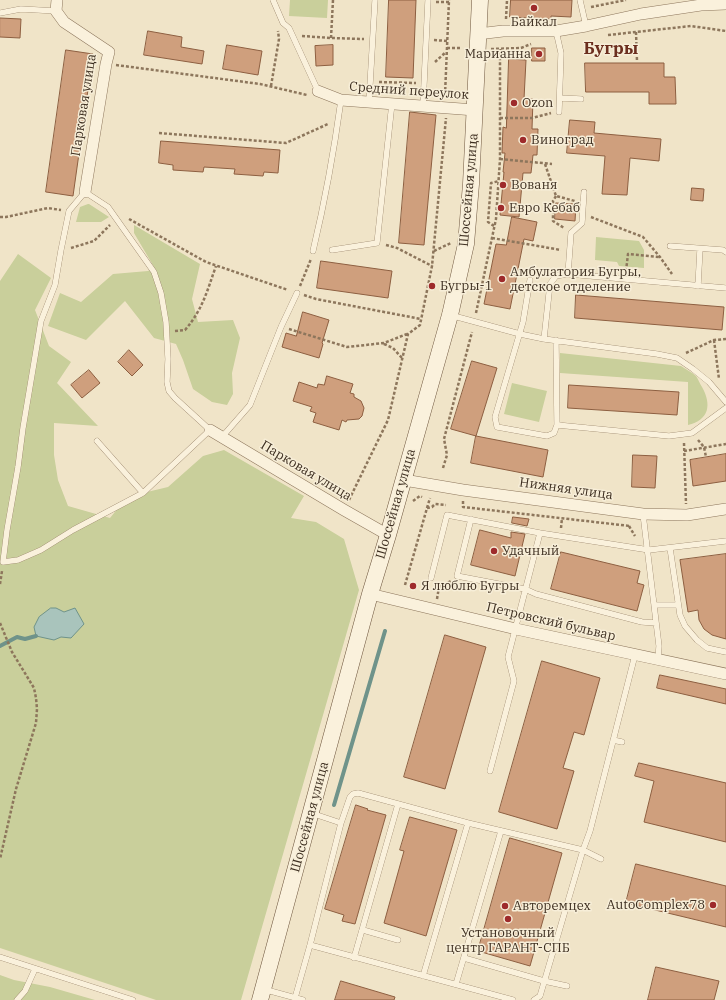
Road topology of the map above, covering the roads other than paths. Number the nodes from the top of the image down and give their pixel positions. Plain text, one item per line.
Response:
1 (273, 0) edge
2 (375, 0) edge
3 (428, 0) edge
4 (480, 0) edge
5 (580, 0) edge
6 (726, 4) edge
7 (57, 6) edge
8 (0, 13) edge
9 (586, 26) junction
10 (556, 31) junction
11 (478, 34) junction
12 (313, 93) joint
13 (560, 98) junction
14 (581, 99) dead end
15 (341, 100) junction
16 (369, 102) junction
17 (392, 103) junction
18 (424, 106) junction
19 (475, 110) junction
20 (559, 112) road end
21 (85, 192) junction
22 (584, 192) dead end
23 (670, 246) dead end
24 (700, 248) junction
25 (332, 250) dead end
26 (314, 251) road end
27 (726, 252) edge
28 (568, 274) junction
29 (530, 280) dead end
30 (698, 286) junction
31 (726, 288) edge
32 (297, 293) road end
33 (450, 315) junction
34 (520, 334) junction
35 (544, 339) junction
36 (556, 340) junction
37 (726, 402) edge
38 (726, 408) edge
39 (557, 425) junction
40 (210, 430) junction
41 (222, 437) junction
42 (98, 441) dead end
43 (404, 480) junction
44 (143, 494) junction
45 (726, 509) edge
46 (644, 514) junction
47 (471, 519) junction
48 (540, 533) junction
49 (388, 535) junction
50 (726, 541) edge
51 (670, 548) junction
52 (649, 550) junction
53 (431, 578) dead end
54 (525, 590) junction
55 (370, 594) junction
56 (654, 605) junction
57 (678, 605) junction
58 (656, 623) junction
59 (516, 629) junction
60 (726, 652) edge
61 (635, 655) junction
62 (658, 660) junction
63 (726, 674) edge
64 (613, 740) junction
65 (622, 742) dead end
66 (490, 771) dead end
67 (398, 804) junction
68 (311, 813) junction
69 (341, 822) junction
70 (468, 823) junction
71 (501, 831) junction
72 (583, 850) junction
73 (601, 859) dead end
74 (363, 930) junction
75 (398, 940) dead end
76 (310, 945) junction
77 (0, 957) edge
78 (354, 958) junction
79 (464, 958) junction
80 (35, 969) junction
81 (423, 976) junction
82 (544, 981) junction
83 (456, 984) junction
84 (567, 986) dead end
85 (261, 995) edge
86 (296, 998) junction
87 (17, 1000) edge
88 (133, 1000) edge
89 (303, 1000) edge
90 (513, 1000) edge
91 (534, 1000) edge

1 - 12 lane
2 - 16 lane
3 - 18 lane
4 - 11 main road, Шоссейная улица
5 - 9 lane
6 - 9 street
7 - 8 lane
7 - 21 street, Парковая улица
9 - 10 street
10 - 11 street
10 - 13 lane
11 - 19 main road, Шоссейная улица
12 - 15 street, Средний переулок
13 - 14 lane
13 - 20 lane
15 - 16 street, Средний переулок
15 - 26 lane
16 - 17 street, Средний переулок
17 - 18 street, Средний переулок
17 - 25 lane
18 - 19 street, Средний переулок
19 - 33 main road, Шоссейная улица
21 - 40 lane
21 - 44 lane
22 - 28 lane
23 - 24 lane
24 - 27 lane
24 - 30 lane
28 - 30 lane
28 - 35 lane
29 - 34 lane
30 - 31 lane
32 - 41 lane
33 - 34 lane
33 - 43 main road, Шоссейная улица
34 - 35 lane
34 - 39 lane
35 - 36 lane
36 - 37 lane
36 - 39 lane
38 - 39 lane
40 - 41 street, Парковая улица
40 - 44 lane
41 - 49 street, Парковая улица
42 - 44 lane
43 - 46 street, Нижняя улица
43 - 49 main road, Шоссейная улица
45 - 46 street, Нижняя улица
46 - 52 lane
47 - 48 lane
47 - 53 lane
47 - 54 lane
48 - 52 lane
48 - 54 lane
49 - 55 main road, Шоссейная улица
50 - 51 lane
51 - 52 lane
51 - 57 lane
52 - 56 lane
54 - 58 lane
54 - 59 lane
55 - 59 street, Петровский бульвар
55 - 68 main road, Шоссейная улица
56 - 57 lane
56 - 58 lane
57 - 60 lane
58 - 62 lane
59 - 61 street, Петровский бульвар
59 - 66 lane
61 - 62 street, Петровский бульвар
61 - 64 lane
62 - 63 street, Петровский бульвар
64 - 65 lane
64 - 72 lane
67 - 69 lane
67 - 70 lane
67 - 74 lane
68 - 69 lane
68 - 85 main road, Шоссейная улица
69 - 76 lane
70 - 71 lane
70 - 81 lane
71 - 72 lane
71 - 79 lane
72 - 73 lane
72 - 82 lane
74 - 75 lane
74 - 78 lane
76 - 78 lane
76 - 86 lane
77 - 80 lane
78 - 81 lane
79 - 82 lane
79 - 83 lane
80 - 87 lane
80 - 88 lane
81 - 83 lane
82 - 84 lane
82 - 91 lane
83 - 90 lane
85 - 86 lane
86 - 89 lane

